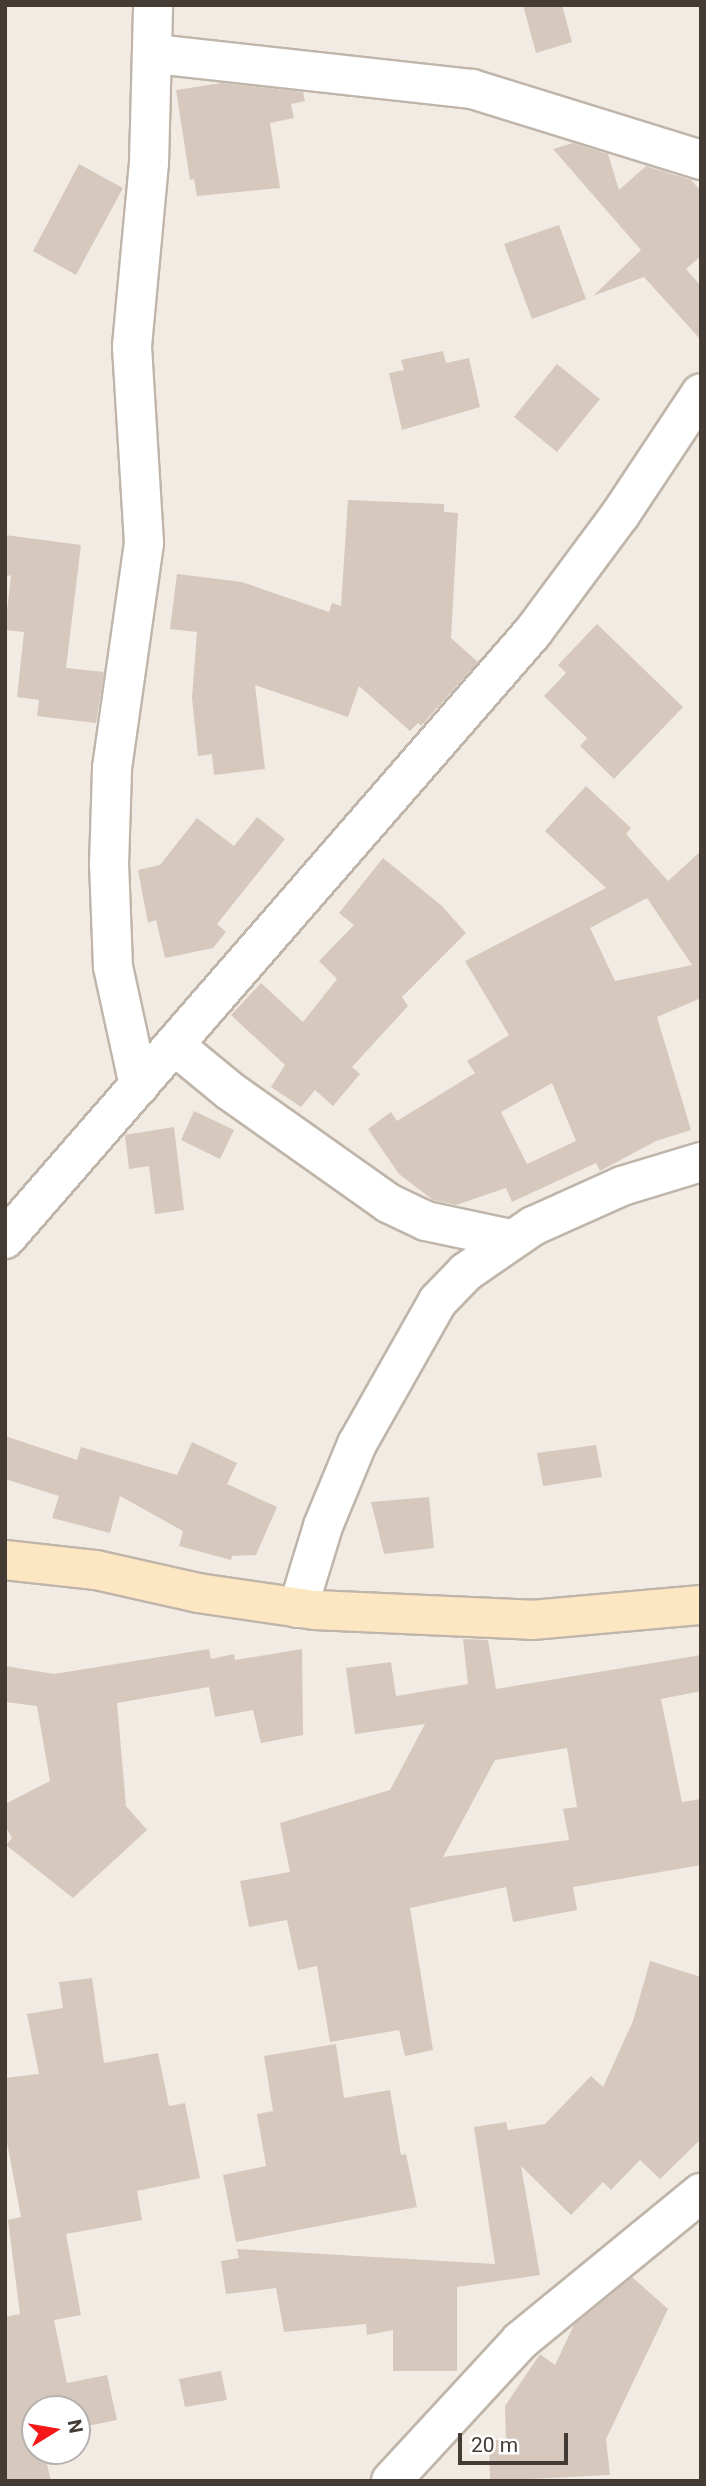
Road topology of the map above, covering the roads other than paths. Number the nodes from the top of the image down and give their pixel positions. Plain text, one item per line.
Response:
1 (153, 5) edge
2 (155, 54) junction
3 (701, 160) edge
4 (701, 393) edge
5 (174, 1045) junction
6 (139, 1086) junction
7 (701, 1162) edge
8 (5, 1239) edge
9 (511, 1239) junction
10 (5, 1560) edge
11 (701, 1605) edge
12 (299, 1608) junction
13 (701, 2193) edge
14 (391, 2481) edge

1 - 2 street
2 - 3 street
2 - 6 street
4 - 5 street
5 - 6 street
5 - 9 street
6 - 8 street
7 - 9 street
9 - 12 street
10 - 12 main road
11 - 12 main road
13 - 14 street

